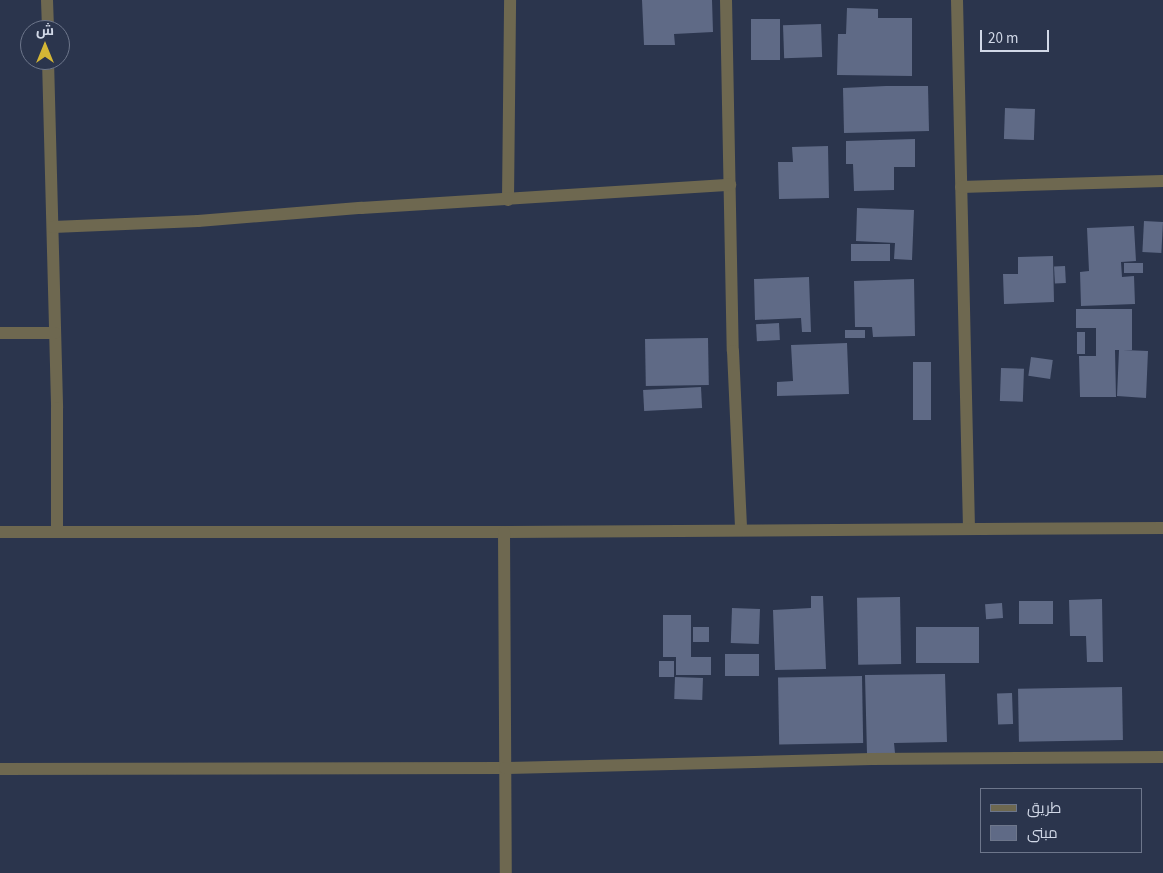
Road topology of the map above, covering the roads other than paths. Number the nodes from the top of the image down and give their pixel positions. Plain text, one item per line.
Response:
1 (47, 0) edge
2 (510, 0) edge
3 (726, 0) edge
4 (957, 0) edge
5 (48, 20) edge
6 (48, 70) edge
7 (1163, 181) edge
8 (730, 185) junction
9 (961, 187) junction
10 (508, 200) junction
11 (53, 227) junction
12 (0, 332) edge
13 (55, 333) junction
14 (1163, 528) edge
15 (969, 529) junction
16 (741, 530) junction
17 (0, 532) edge
18 (58, 532) junction
19 (504, 532) junction
20 (1163, 757) edge
21 (505, 768) junction
22 (0, 770) edge
23 (506, 873) edge

1 - 5 street
2 - 10 street
3 - 8 street
4 - 9 street
6 - 11 street
7 - 9 street
8 - 10 street
8 - 16 street
9 - 15 street
10 - 11 street
11 - 13 street
12 - 13 street
13 - 18 street
14 - 15 street
15 - 16 street
16 - 19 street
17 - 18 street
18 - 19 street
19 - 21 street
20 - 21 street
21 - 22 street
21 - 23 street

